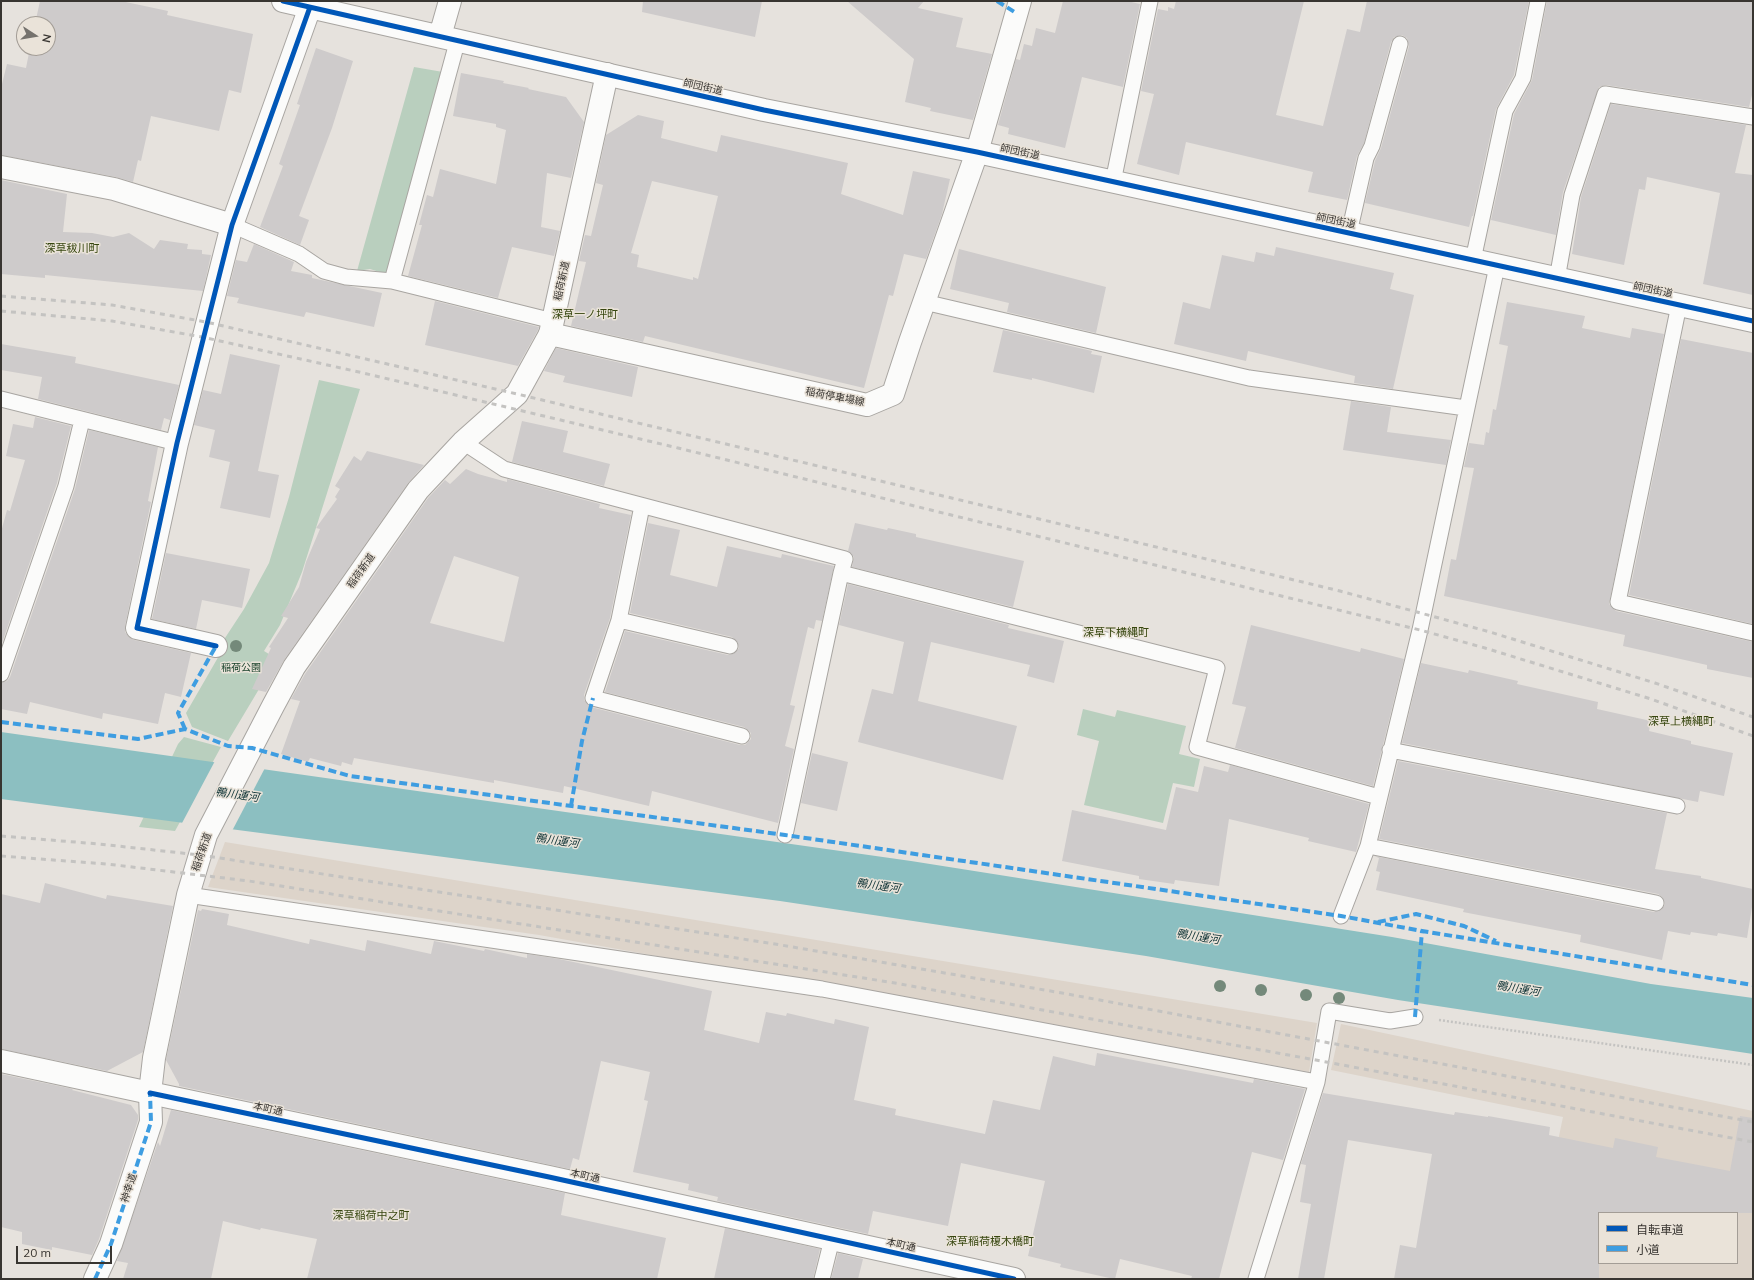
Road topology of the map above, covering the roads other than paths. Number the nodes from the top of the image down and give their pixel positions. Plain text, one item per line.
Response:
1 (283, 1) edge
2 (450, 1) edge
3 (1020, 1) edge
4 (1150, 1) edge
5 (1538, 1) edge
6 (310, 7) junction
7 (449, 37) junction
8 (1400, 44) dead end
9 (607, 74) junction
10 (1753, 117) edge
11 (977, 152) junction
12 (1, 167) edge
13 (1113, 182) junction
14 (232, 225) junction
15 (1349, 233) junction
16 (1473, 260) junction
17 (1497, 266) junction
18 (1557, 279) junction
19 (392, 281) junction
20 (924, 302) junction
21 (1679, 305) junction
22 (1753, 321) edge
23 (552, 328) junction
24 (1, 399) edge
25 (1466, 408) junction
26 (82, 420) junction
27 (463, 442) junction
28 (176, 443) junction
29 (642, 506) junction
30 (842, 573) junction
31 (619, 620) junction
32 (1753, 632) edge
33 (216, 646) dead end
34 (730, 646) dead end
35 (1, 674) edge
36 (742, 736) dead end
37 (1390, 750) junction
38 (1379, 797) junction
39 (1677, 806) dead end
40 (785, 835) dead end
41 (1368, 846) junction
42 (188, 895) junction
43 (1656, 903) dead end
44 (1341, 916) dead end
45 (1415, 1017) dead end
46 (1, 1061) edge
47 (1318, 1082) junction
48 (150, 1093) junction
49 (832, 1239) junction
50 (988, 1276) edge
51 (95, 1279) edge
52 (822, 1279) edge
53 (1014, 1279) edge
54 (1256, 1279) edge

1 - 6 street, 師団街道
2 - 7 street
3 - 11 street, 稲荷停車場線
4 - 13 lane
5 - 16 lane
6 - 7 street, 師団街道
6 - 14 street
7 - 9 street, 師団街道
7 - 19 lane
8 - 15 lane
9 - 11 street, 師団街道
9 - 23 street, 稲荷新道
10 - 18 lane
11 - 13 street, 師団街道
11 - 20 street, 稲荷停車場線
12 - 14 street
13 - 15 street, 師団街道
14 - 19 lane
14 - 28 street
15 - 16 street, 師団街道
16 - 17 street, 師団街道
17 - 18 street, 師団街道
17 - 25 lane
18 - 21 street, 師団街道
19 - 23 lane
20 - 23 street, 稲荷停車場線
20 - 25 lane
21 - 22 street, 師団街道
21 - 32 lane
23 - 27 street, 稲荷新道
24 - 26 lane
25 - 37 lane
26 - 28 lane
26 - 35 lane
27 - 29 lane
27 - 42 street, 稲荷新道
28 - 33 street
29 - 30 lane
29 - 31 lane
30 - 38 lane
30 - 40 lane
31 - 34 lane
31 - 36 lane
37 - 38 lane
37 - 39 lane
38 - 41 lane
41 - 43 lane
41 - 44 lane
42 - 47 lane
42 - 48 street, 稲荷新道
45 - 47 lane
46 - 48 street, 本町通
47 - 54 lane
48 - 49 street, 本町通
48 - 51 street, 神幸道
49 - 50 street, 本町通
49 - 52 lane
50 - 53 street, 本町通

